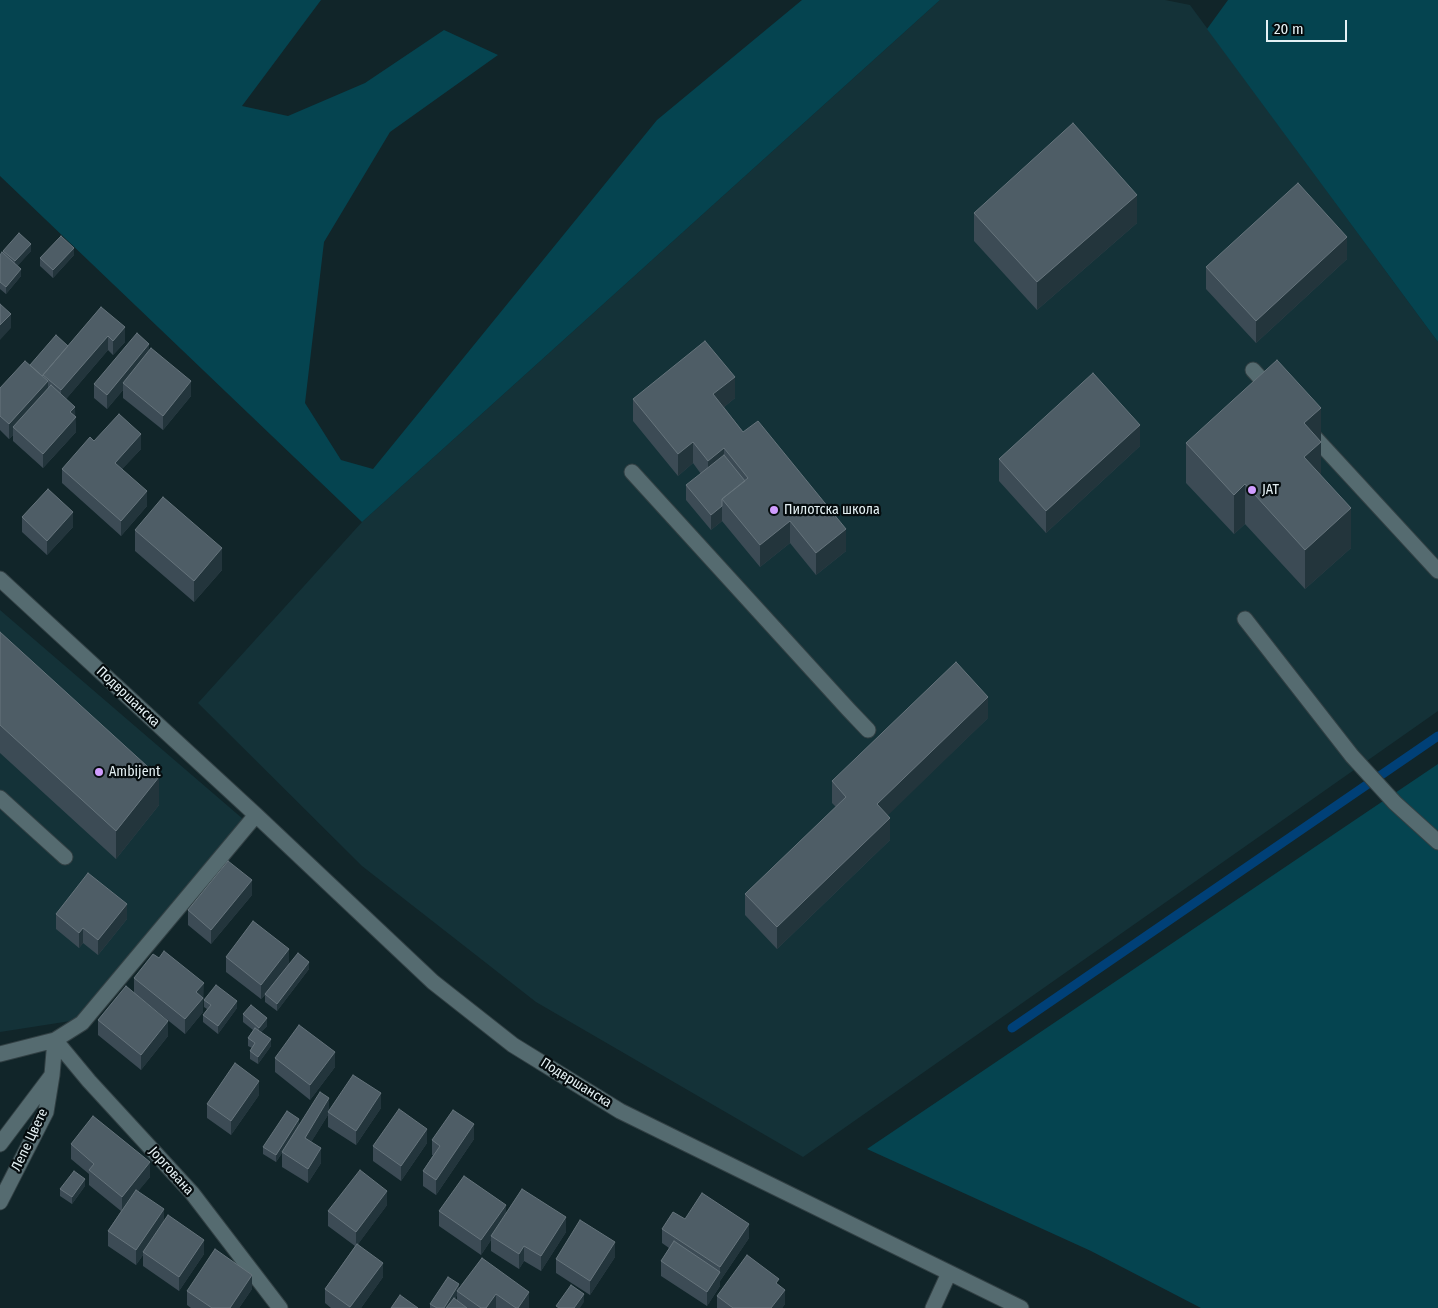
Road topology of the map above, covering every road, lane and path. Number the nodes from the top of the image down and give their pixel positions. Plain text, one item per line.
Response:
1 (1253, 370) dead end
2 (1280, 399) edge
3 (1299, 420) edge
4 (632, 472) dead end
5 (1438, 571) edge
6 (0, 579) edge
7 (1245, 619) dead end
8 (868, 730) dead end
9 (0, 798) edge
10 (256, 815) junction
11 (1438, 842) edge
12 (65, 857) dead end
13 (56, 1040) junction
14 (0, 1054) edge
15 (52, 1075) junction
16 (0, 1144) edge
17 (0, 1202) edge
18 (949, 1273) junction
19 (280, 1308) edge
20 (933, 1308) edge
21 (1021, 1308) edge

1 - 2 street
3 - 5 street
4 - 8 street
6 - 10 street, Подвршанска
7 - 11 street
9 - 12 street
10 - 13 street
10 - 18 street, Подвршанска
13 - 14 street
13 - 15 street, Лепе Цвете
13 - 19 street, Јоргована
15 - 16 street
15 - 17 street, Лепе Цвете
18 - 20 street
18 - 21 street, Подвршанска

